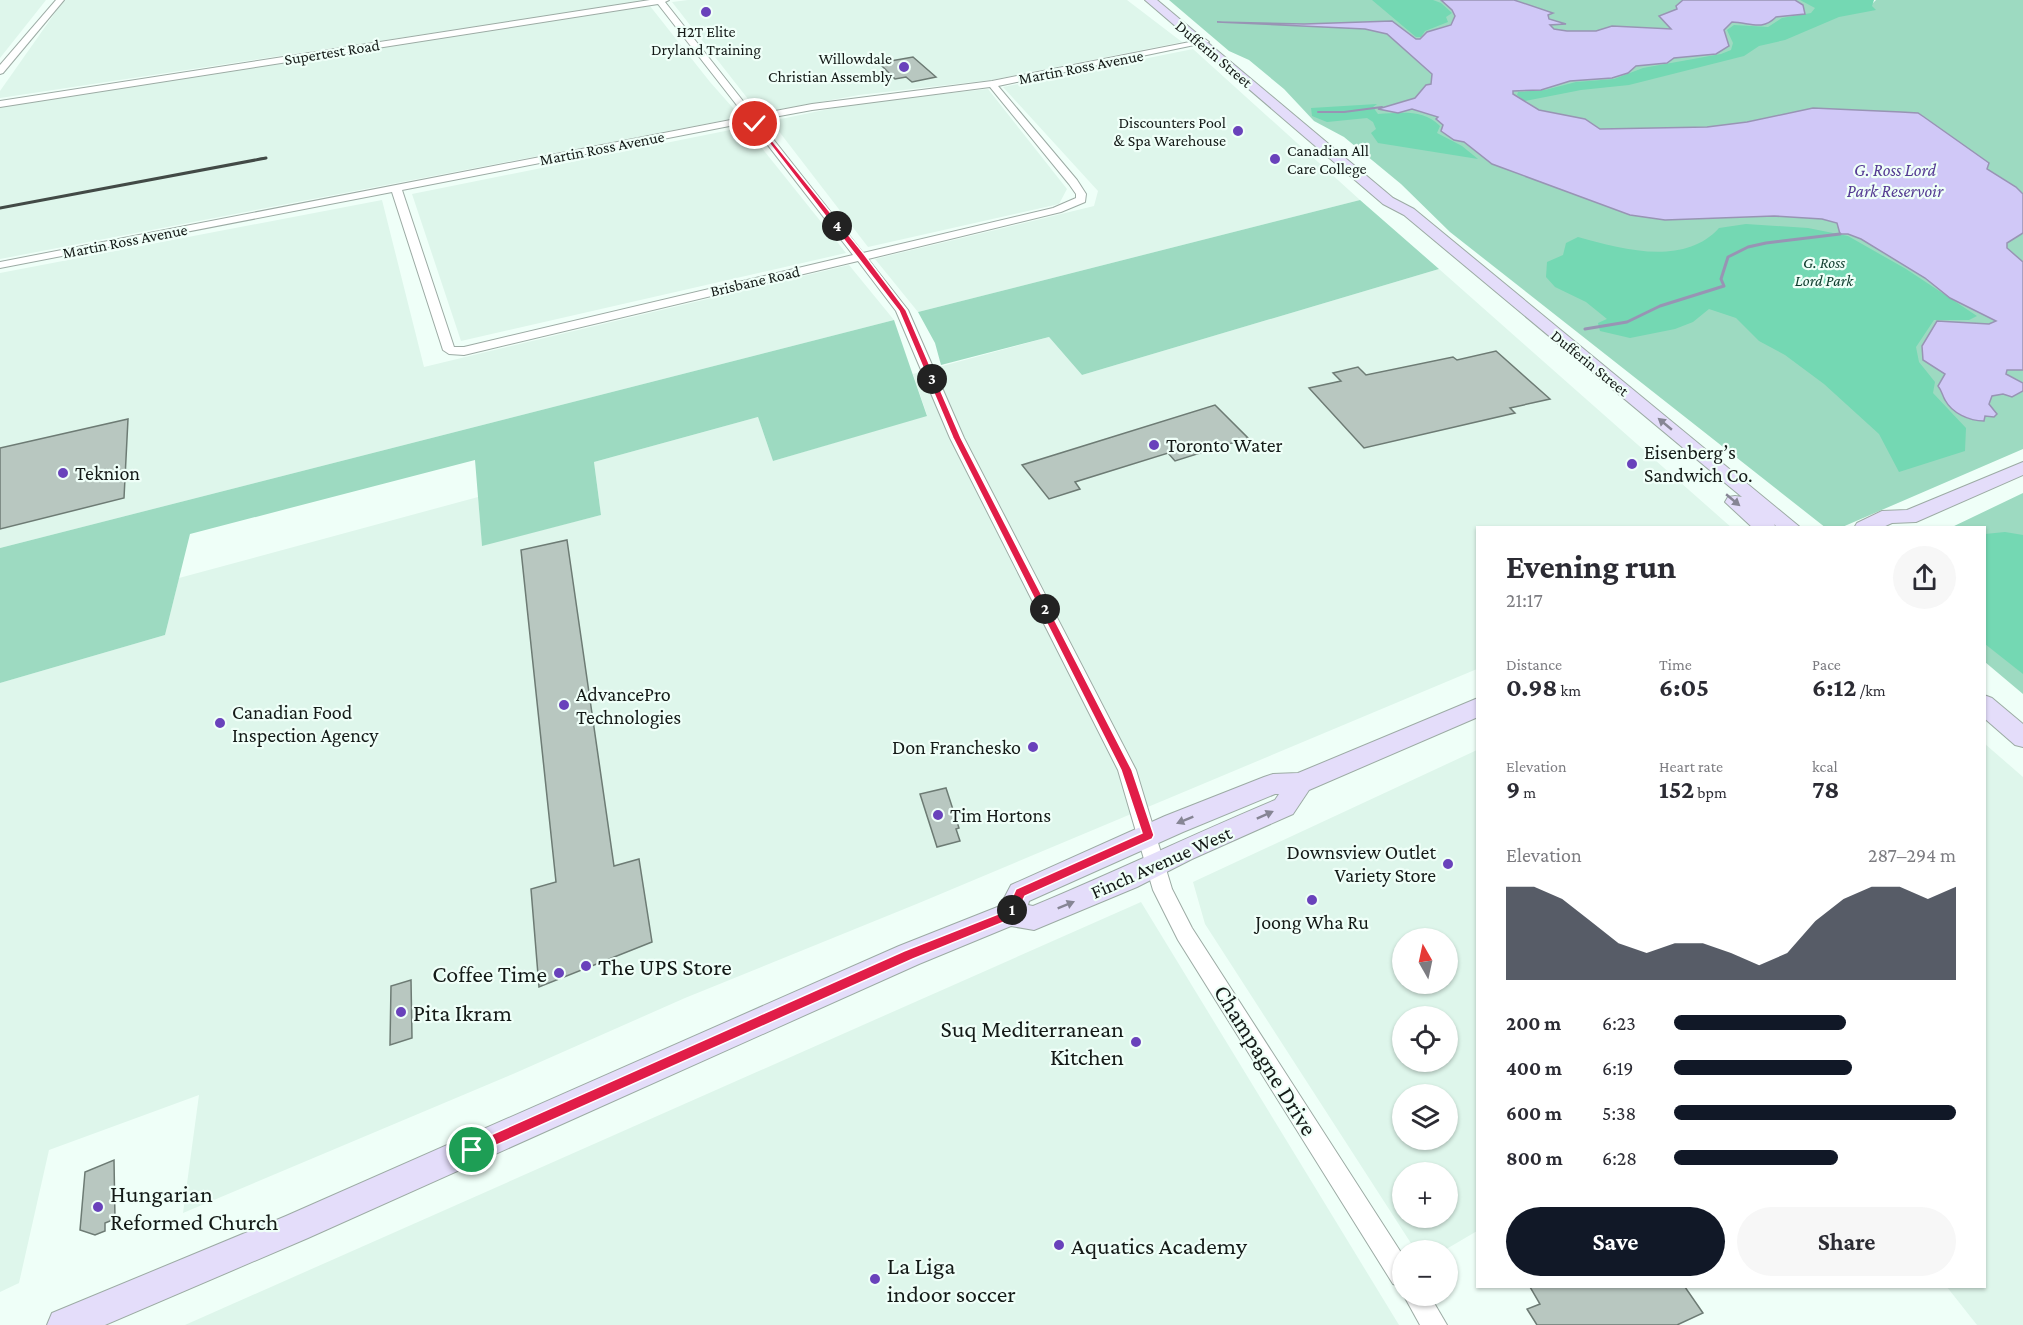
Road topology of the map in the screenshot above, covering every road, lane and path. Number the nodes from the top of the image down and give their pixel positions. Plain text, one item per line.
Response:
1 (60, 0) edge
2 (659, 0) edge
3 (665, 0) edge
4 (1150, 0) edge
5 (1203, 42) junction
6 (0, 71) edge
7 (992, 84) junction
8 (0, 104) edge
9 (751, 119) junction
10 (396, 188) junction
11 (1388, 201) junction
12 (862, 256) junction
13 (0, 265) edge
14 (2023, 468) edge
15 (1907, 523) edge
16 (1764, 526) edge
17 (1789, 526) edge
18 (1867, 526) edge
19 (1986, 707) edge
20 (1476, 708) edge
21 (2023, 738) edge
22 (1300, 783) junction
23 (1149, 835) junction
24 (1155, 866) junction
25 (1010, 914) junction
26 (1392, 1259) edge
27 (1422, 1306) edge
28 (64, 1325) edge
29 (1434, 1325) edge

1 - 6 street
2 - 3 street, Supertest Road
2 - 8 street, Supertest Road
2 - 9 street, Champagne Drive
4 - 5 main road, Dufferin Street
5 - 7 street, Martin Ross Avenue
5 - 11 main road, Dufferin Street
7 - 9 street, Martin Ross Avenue
7 - 12 street, Brisbane Road
9 - 10 street, Martin Ross Avenue
9 - 12 street, Champagne Drive
10 - 12 street, Brisbane Road
10 - 13 street, Martin Ross Avenue
11 -> 16 main road, Dufferin Street
17 -> 11 main road, Dufferin Street
12 - 23 street, Champagne Drive
14 - 15 main road
15 - 18 main road
19 - 21 main road
20 - 22 main road, Finch Avenue West
22 -> 23 main road, Finch Avenue West
24 -> 22 main road, Finch Avenue West
23 - 24 street, Champagne Drive
23 - 25 main road, Finch Avenue West
25 -> 24 main road, Finch Avenue West
24 - 26 street, Champagne Drive
25 - 28 main road, Finch Avenue West
27 - 29 street

